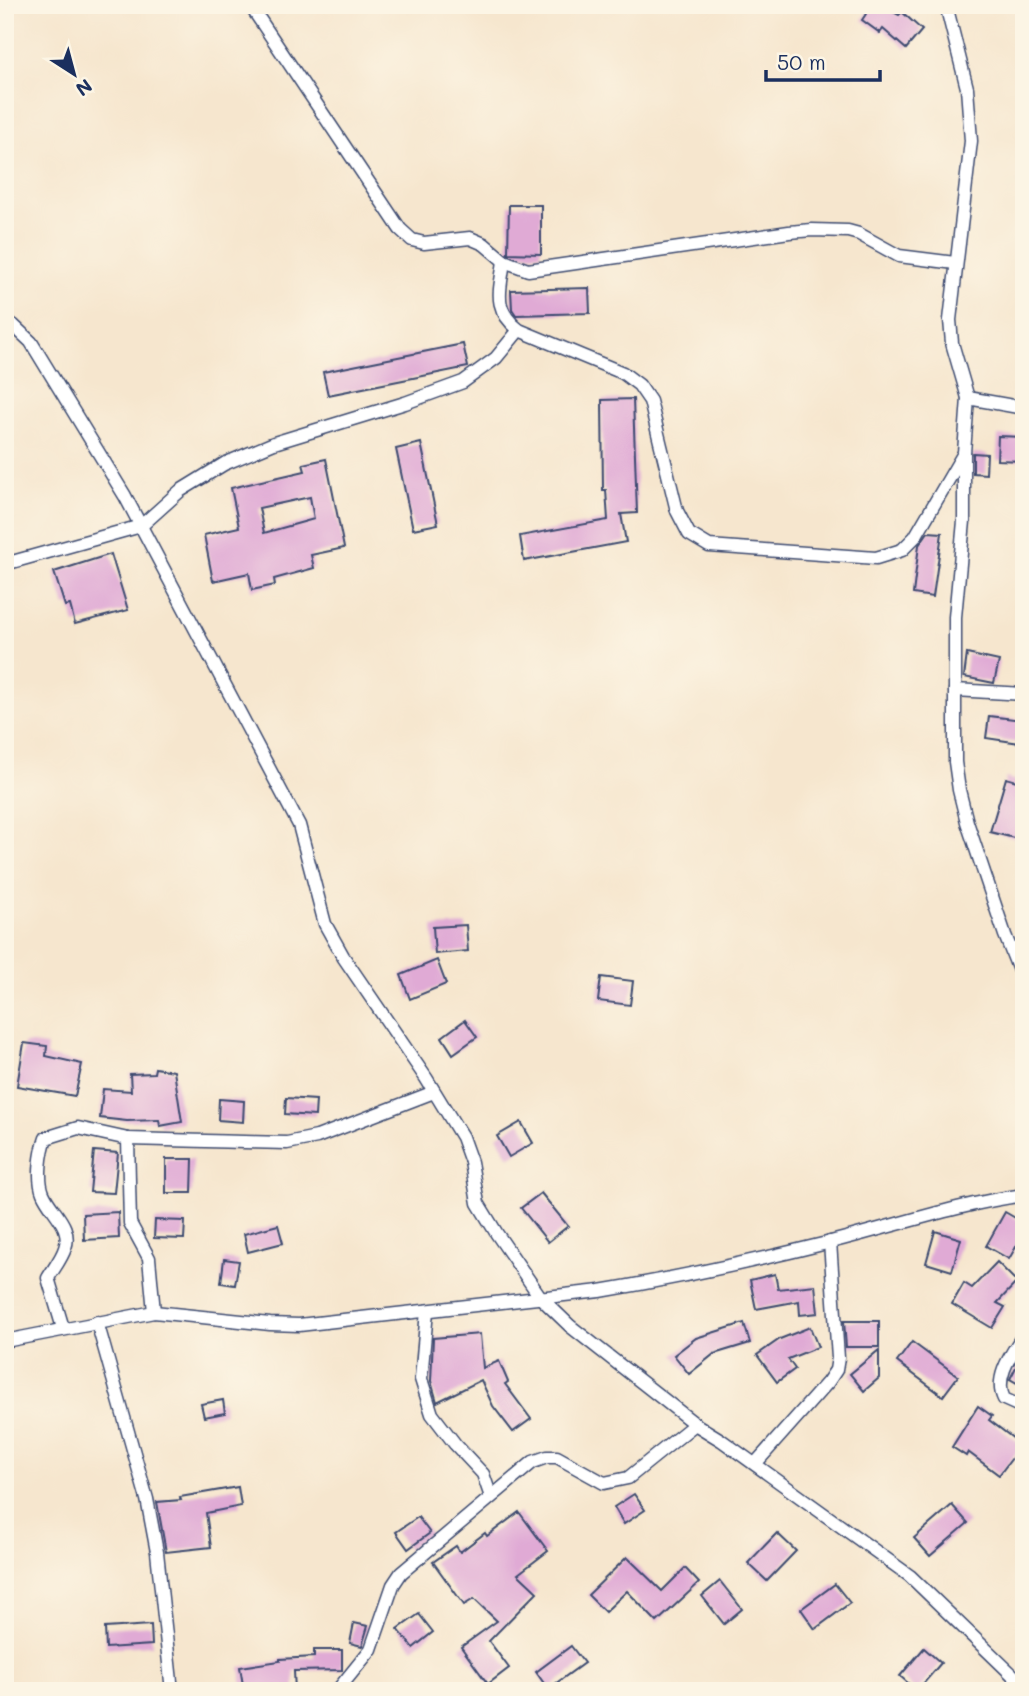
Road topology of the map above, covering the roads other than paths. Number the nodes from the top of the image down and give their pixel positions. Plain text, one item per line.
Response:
1 (250, 5) edge
2 (936, 5) edge
3 (947, 10) edge
4 (504, 261) junction
5 (955, 263) junction
6 (5, 325) edge
7 (519, 330) junction
8 (968, 398) junction
9 (1024, 408) edge
10 (964, 453) junction
11 (141, 526) junction
12 (5, 564) edge
13 (955, 690) junction
14 (1024, 694) edge
15 (1024, 983) edge
16 (434, 1092) junction
17 (128, 1139) junction
18 (1024, 1195) edge
19 (830, 1242) junction
20 (541, 1298) junction
21 (427, 1311) junction
22 (154, 1312) junction
23 (97, 1322) junction
24 (63, 1328) junction
25 (1024, 1334) edge
26 (5, 1340) edge
27 (1024, 1408) edge
28 (695, 1424) junction
29 (755, 1464) junction
30 (491, 1497) junction
31 (1023, 1684) edge
32 (172, 1691) edge
33 (337, 1691) edge

1 - 4 street
2 - 3 street
3 - 5 street
4 - 5 street
4 - 7 street
5 - 8 street
6 - 11 street
7 - 10 street
7 - 11 street
8 - 9 street
8 - 10 street
10 - 13 street
11 - 12 street
11 - 16 street
13 - 14 street
13 - 15 street
16 - 17 street
16 - 20 street
17 - 22 street
17 - 24 street
18 - 19 street
19 - 20 street
19 - 29 street
20 - 21 street
20 - 28 street
21 - 22 street
21 - 30 street
22 - 23 street
23 - 24 street
23 - 32 street
24 - 26 street
25 - 27 street
28 - 29 street
28 - 30 street
29 - 31 street
30 - 33 street

